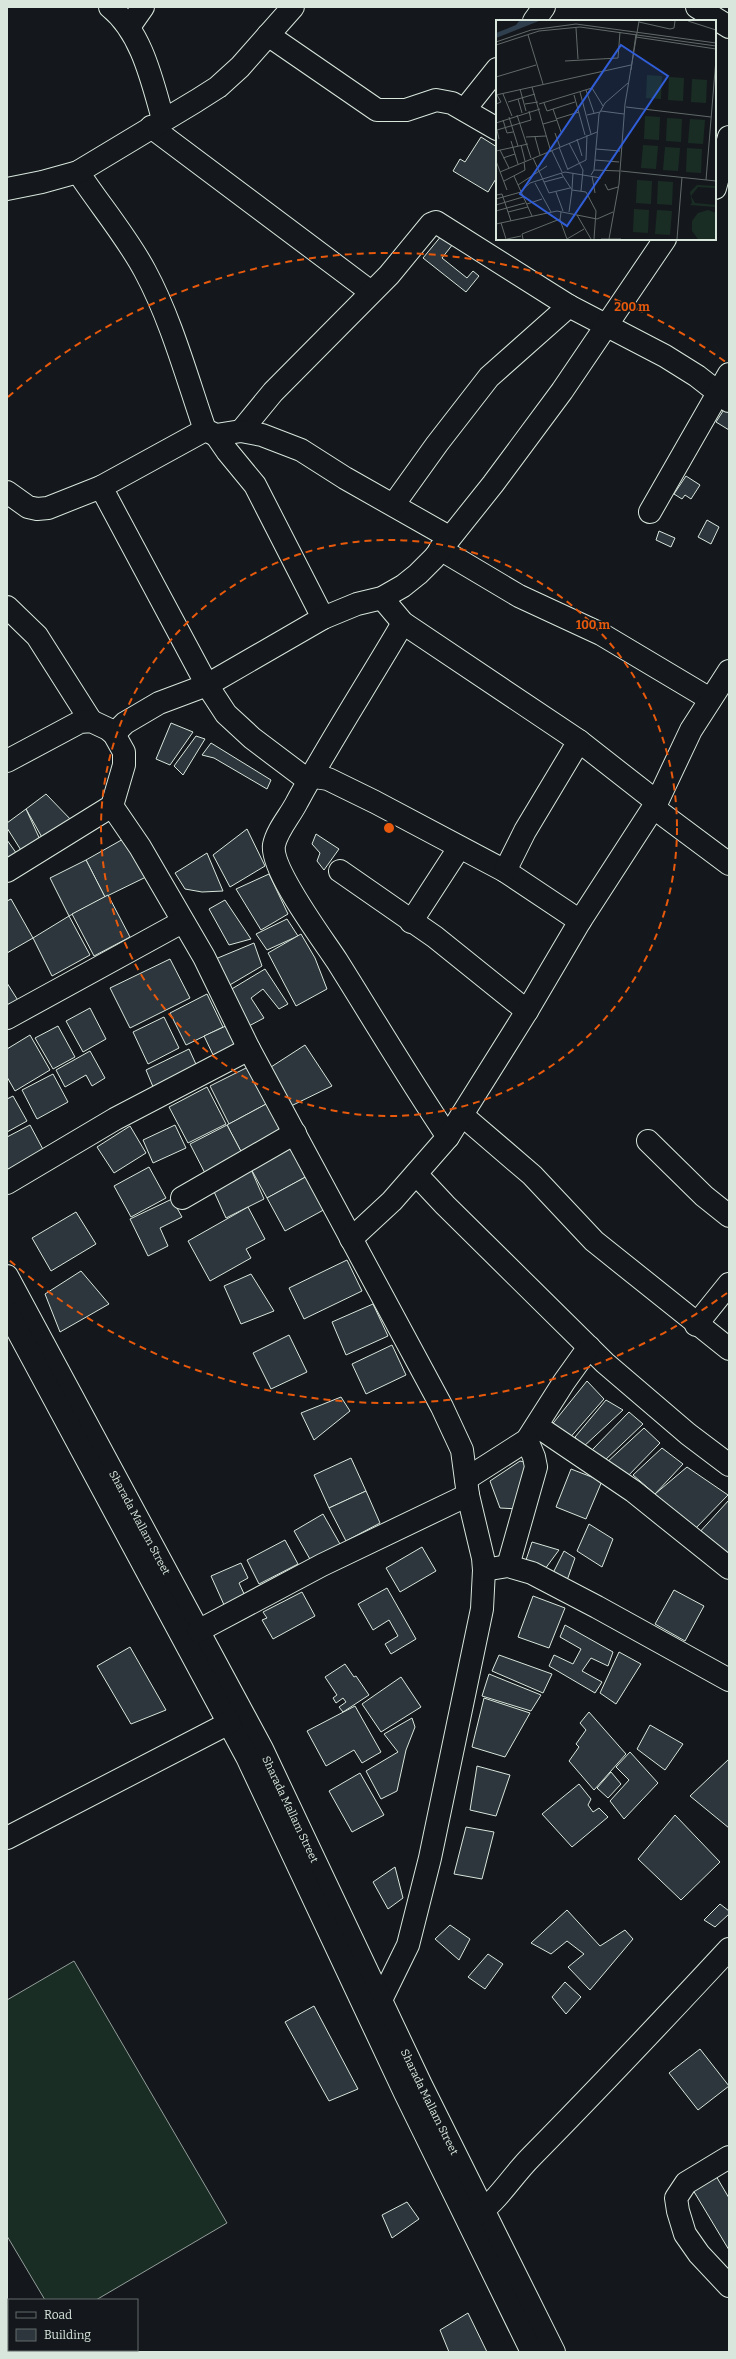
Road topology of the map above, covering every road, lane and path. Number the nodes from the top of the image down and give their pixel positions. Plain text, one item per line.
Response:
1 (110, 7) edge
2 (143, 7) edge
3 (293, 7) edge
4 (544, 7) edge
5 (697, 7) edge
6 (535, 20) edge
7 (129, 27) junction
8 (729, 27) edge
9 (268, 35) junction
10 (496, 70) edge
11 (465, 109) junction
12 (157, 123) junction
13 (496, 128) edge
14 (729, 137) edge
15 (78, 172) junction
16 (716, 184) edge
17 (7, 189) edge
18 (664, 240) edge
19 (371, 292) junction
20 (570, 306) junction
21 (606, 327) junction
22 (726, 389) edge
23 (241, 431) junction
24 (211, 433) junction
25 (101, 487) junction
26 (7, 492) edge
27 (394, 504) junction
28 (650, 512) dead end
29 (445, 543) junction
30 (382, 598) junction
31 (7, 607) edge
32 (323, 618) junction
33 (403, 623) junction
34 (207, 685) junction
35 (721, 687) edge
36 (91, 721) junction
37 (114, 734) junction
38 (579, 741) junction
39 (7, 761) edge
40 (310, 776) junction
41 (656, 805) junction
42 (112, 806) junction
43 (459, 848) junction
44 (729, 864) edge
45 (7, 871) edge
46 (340, 871) dead end
47 (505, 871) junction
48 (580, 921) junction
49 (182, 922) junction
50 (411, 922) junction
51 (527, 1011) junction
52 (7, 1018) edge
53 (249, 1049) junction
54 (462, 1115) junction
55 (295, 1133) junction
56 (448, 1137) junction
57 (648, 1141) dead end
58 (416, 1174) junction
59 (7, 1183) edge
60 (182, 1198) dead end
61 (729, 1216) edge
62 (352, 1239) junction
63 (7, 1276) edge
64 (729, 1284) edge
65 (7, 1311) edge
66 (696, 1325) junction
67 (589, 1347) junction
68 (729, 1349) edge
69 (532, 1433) junction
70 (729, 1465) edge
71 (467, 1487) junction
72 (508, 1566) junction
73 (729, 1568) edge
74 (484, 1570) junction
75 (198, 1631) junction
76 (729, 1680) edge
77 (229, 1723) junction
78 (7, 1838) edge
79 (729, 1949) edge
80 (374, 2004) junction
81 (729, 2158) edge
82 (475, 2216) junction
83 (729, 2286) edge
84 (532, 2352) edge
85 (554, 2352) edge

1 - 7 street
2 - 7 street
3 - 9 street
4 - 6 street
5 - 8 street
7 - 12 street
9 - 11 street
9 - 12 street
10 - 11 street
11 - 13 street
12 - 15 street
12 - 19 street
14 - 16 street
15 - 17 street
15 - 24 street
18 - 21 street
19 - 20 street
19 - 23 street
20 - 21 street
20 - 27 street
21 - 22 street
21 - 29 street
22 - 28 street
23 - 24 street
23 - 27 street
24 - 25 street
24 - 32 street
25 - 26 street
25 - 34 street
27 - 29 street
29 - 30 street
29 - 35 street
30 - 32 street
30 - 33 street
31 - 36 street
32 - 34 street
33 - 38 street
33 - 40 street
34 - 37 street
34 - 40 street
35 - 41 street
36 - 37 street
36 - 39 street
37 - 42 street
38 - 41 street
38 - 47 street
40 - 43 street
40 - 56 street
41 - 44 street
41 - 48 street
42 - 45 street
42 - 49 street
43 - 47 street
43 - 50 street
46 - 50 street
47 - 48 street
48 - 51 street
49 - 52 street
49 - 53 street
50 - 51 street
51 - 54 street
53 - 55 street
53 - 59 street
54 - 56 street
54 - 66 street
55 - 60 street
55 - 62 street
56 - 58 street
57 - 61 street
58 - 62 street
58 - 67 street
62 - 71 street
63 - 75 street, Sharada Mallam Street
64 - 66 street
65 - 77 street, Sharada Mallam Street
66 - 68 street
67 - 69 street
67 - 70 street
69 - 71 street
69 - 72 street
69 - 73 street
71 - 74 street
71 - 75 street
72 - 74 street
72 - 76 street
74 - 80 street
75 - 80 street, Sharada Mallam Street
77 - 78 street
77 - 80 street, Sharada Mallam Street
79 - 82 street
80 - 82 street, Sharada Mallam Street
81 - 83 street
82 - 84 street, Sharada Mallam Street
82 - 85 street, Sharada Mallam Street

